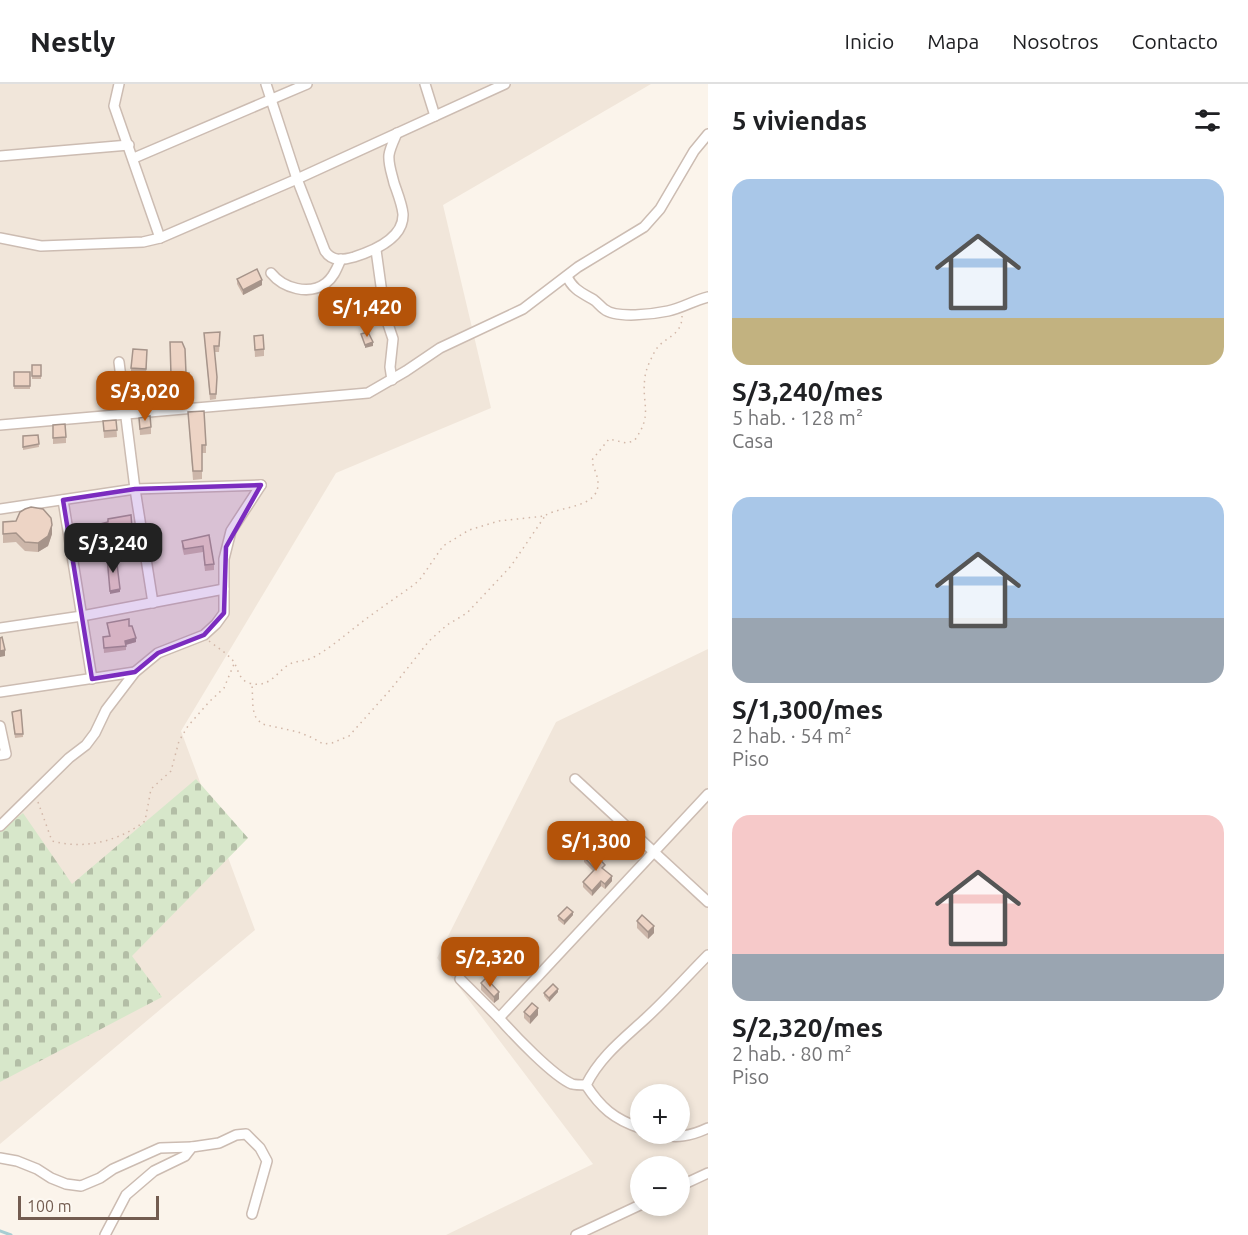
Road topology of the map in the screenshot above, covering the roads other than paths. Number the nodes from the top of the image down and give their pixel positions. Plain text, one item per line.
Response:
1 (119, 84) edge
2 (266, 84) edge
3 (307, 84) edge
4 (425, 84) edge
5 (505, 84) edge
6 (271, 99) junction
7 (435, 116) junction
8 (397, 133) junction
9 (708, 134) edge
10 (129, 145) junction
11 (0, 156) edge
12 (134, 158) junction
13 (297, 179) junction
14 (0, 238) edge
15 (160, 238) junction
16 (376, 250) junction
17 (341, 259) junction
18 (271, 273) dead end
19 (567, 276) junction
20 (708, 297) edge
21 (119, 362) dead end
22 (392, 380) junction
23 (125, 413) junction
24 (0, 425) edge
25 (135, 489) junction
26 (63, 500) junction
27 (0, 509) edge
28 (224, 589) junction
29 (153, 603) junction
30 (82, 616) junction
31 (0, 628) edge
32 (135, 672) junction
33 (92, 679) junction
34 (0, 692) edge
35 (0, 726) edge
36 (0, 756) edge
37 (575, 779) dead end
38 (708, 794) edge
39 (0, 826) edge
40 (654, 852) junction
41 (708, 902) edge
42 (708, 955) edge
43 (460, 979) dead end
44 (499, 1018) junction
45 (586, 1085) junction
46 (630, 1123) edge
47 (708, 1128) edge
48 (690, 1136) edge
49 (192, 1147) junction
50 (0, 1158) edge
51 (708, 1173) edge
52 (690, 1181) edge
53 (630, 1210) edge
54 (252, 1214) dead end
55 (105, 1235) edge
56 (576, 1235) edge

1 - 10 street
2 - 6 street
3 - 6 street
4 - 7 street
5 - 7 street
6 - 12 street
6 - 13 street
7 - 8 street
8 - 13 street
8 - 16 street
9 - 19 street
10 - 11 street
10 - 12 street
12 - 15 street
13 - 15 street
13 - 17 street
14 - 15 street
16 - 17 street
16 - 22 street
17 - 18 street
19 - 20 street
19 - 22 street
21 - 23 street
22 - 23 street
23 - 24 street
23 - 25 street
25 - 26 street
25 - 28 street
25 - 29 street
26 - 27 street
26 - 30 street
28 - 29 street
28 - 32 street
29 - 30 street
30 - 31 street
30 - 33 street
32 - 33 street
32 - 39 street
33 - 34 street
35 - 36 street
37 - 40 street
38 - 40 street
40 - 41 street
40 - 44 street
42 - 45 street
43 - 44 street
44 - 45 street
45 - 46 street
47 - 48 street
49 - 50 street
49 - 54 street
49 - 55 street
51 - 52 street
53 - 56 street

